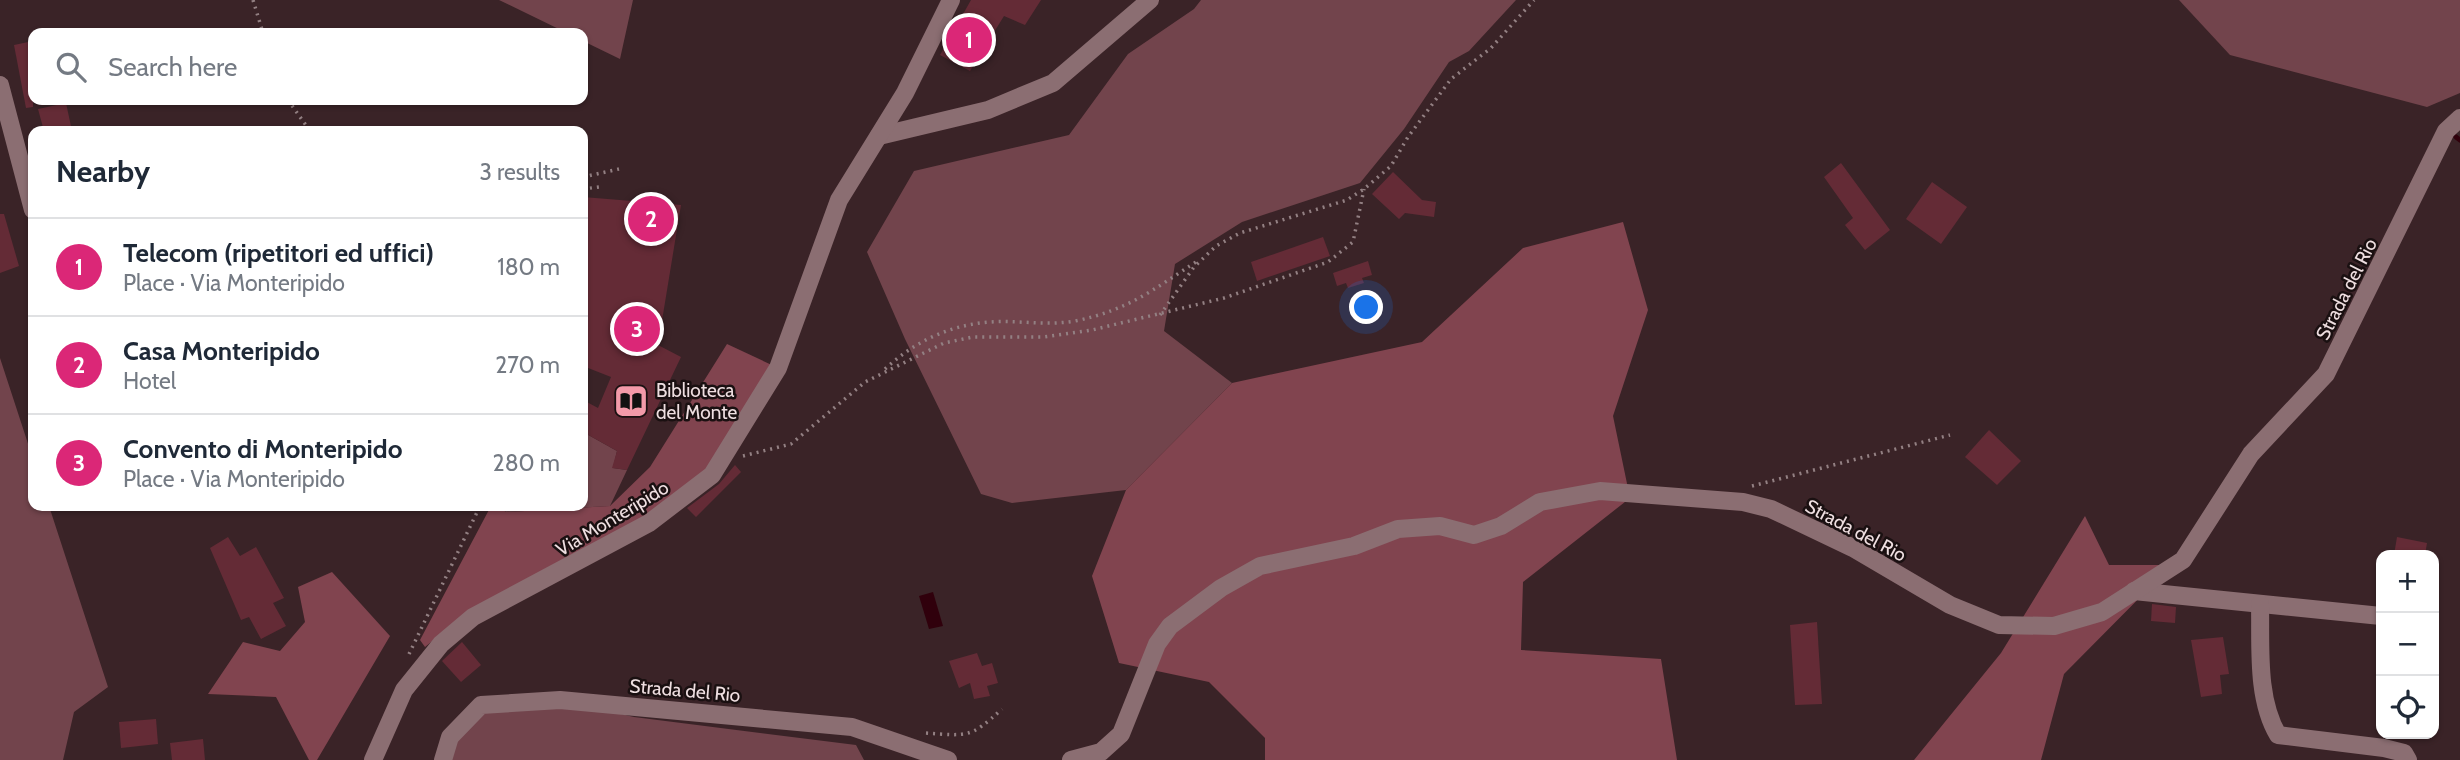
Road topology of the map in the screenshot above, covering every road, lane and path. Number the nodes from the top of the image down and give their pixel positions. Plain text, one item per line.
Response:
1 (253, 0) edge
2 (951, 0) edge
3 (1150, 0) edge
4 (1534, 0) edge
5 (261, 28) edge
6 (0, 85) edge
7 (292, 105) edge
8 (2460, 118) edge
9 (306, 126) edge
10 (878, 135) junction
11 (618, 169) dead end
12 (588, 176) edge
13 (599, 187) dead end
14 (588, 188) edge
15 (1364, 189) junction
16 (28, 190) edge
17 (1203, 257) junction
18 (1160, 315) junction
19 (881, 373) junction
20 (1950, 435) dead end
21 (740, 457) dead end
22 (1748, 487) dead end
23 (478, 511) edge
24 (2134, 591) junction
25 (2260, 604) junction
26 (2376, 616) edge
27 (405, 663) dead end
28 (1002, 709) dead end
29 (919, 732) dead end
30 (373, 760) edge
31 (443, 760) edge
32 (948, 760) edge
33 (1071, 760) edge
34 (2408, 760) edge

1 - 5 path
2 - 10 street, Via Monteripido
3 - 10 street
4 - 15 path
6 - 16 street
7 - 9 path
8 - 24 street, Strada del Rio
10 - 30 street, Via Monteripido
11 - 12 path
13 - 14 path
15 - 17 path
15 - 18 path
17 - 18 path
17 - 19 path
18 - 19 path
19 - 21 path
20 - 22 path
23 - 27 path
24 - 25 street
24 - 33 street, Strada del Rio
25 - 26 street
25 - 34 street
28 - 29 path
31 - 32 street, Strada del Rio

